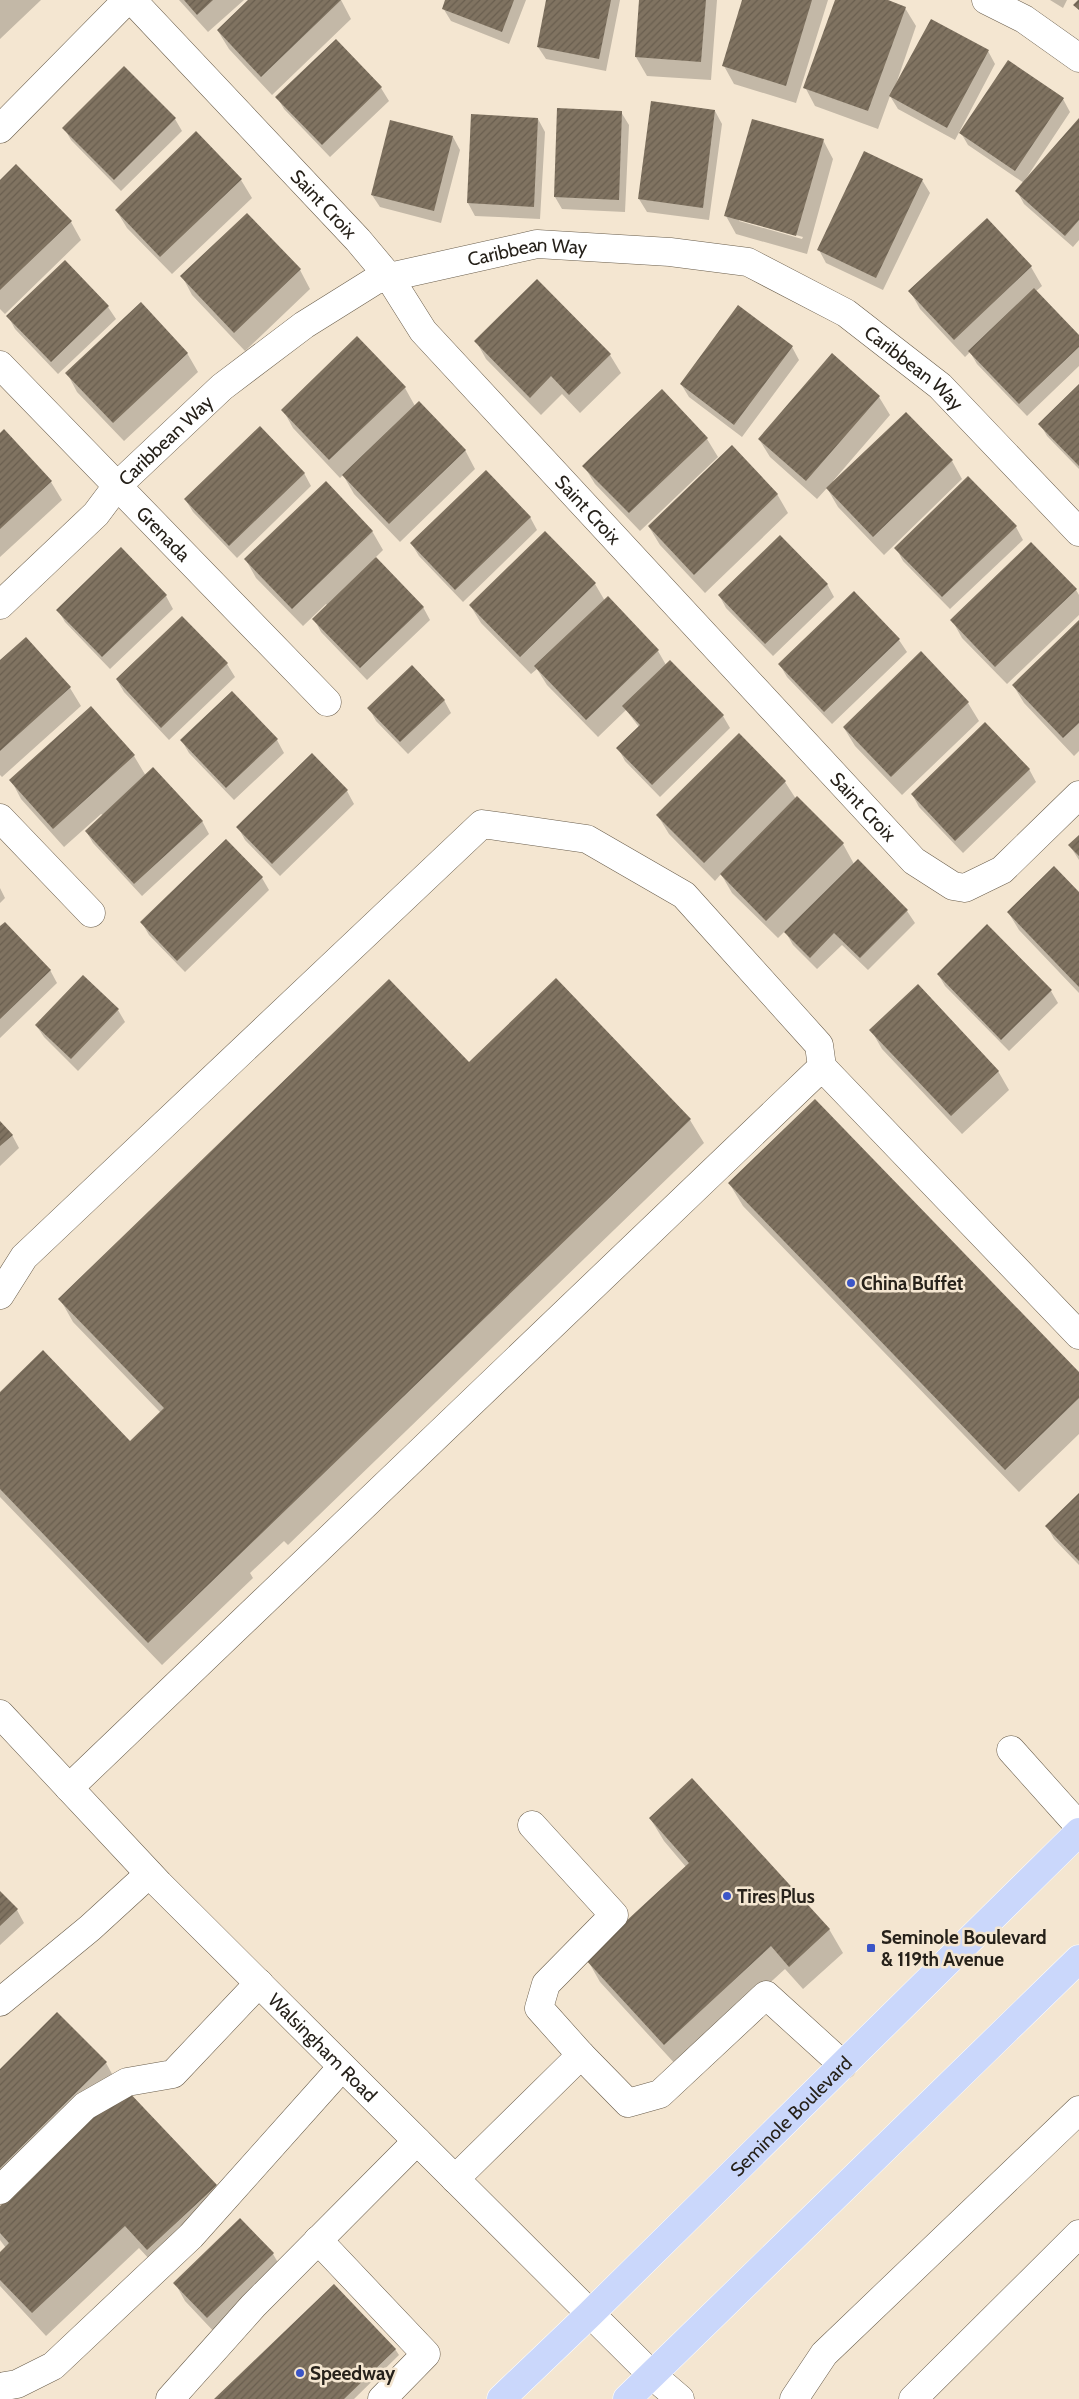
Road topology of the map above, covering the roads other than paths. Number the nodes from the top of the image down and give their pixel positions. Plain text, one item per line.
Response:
1 (127, 0) edge
2 (132, 0) edge
3 (986, 0) edge
4 (1079, 58) edge
5 (0, 129) edge
6 (389, 277) junction
7 (0, 365) edge
8 (117, 486) junction
9 (1079, 532) edge
10 (0, 605) edge
11 (326, 702) dead end
12 (1079, 795) edge
13 (0, 818) edge
14 (91, 912) dead end
15 (822, 1067) junction
16 (0, 1295) edge
17 (1079, 1335) edge
18 (0, 1714) edge
19 (1011, 1750) dead end
20 (69, 1788) junction
21 (532, 1825) dead end
22 (1079, 1826) edge
23 (1079, 1832) edge
24 (149, 1874) junction
25 (1079, 1959) edge
26 (258, 1983) junction
27 (0, 2002) edge
28 (581, 2055) junction
29 (843, 2065) junction
30 (342, 2067) junction
31 (1079, 2110) edge
32 (417, 2141) junction
33 (455, 2179) junction
34 (0, 2190) edge
35 (1079, 2234) edge
36 (318, 2240) junction
37 (590, 2314) junction
38 (652, 2375) junction
39 (5, 2386) dead end
40 (170, 2399) edge
41 (382, 2399) edge
42 (501, 2399) edge
43 (627, 2399) edge
44 (680, 2399) edge
45 (794, 2399) edge
46 (913, 2399) edge

1 - 5 street
2 - 6 street, Saint Croix
3 - 4 street
6 - 8 street, Caribbean Way
6 - 9 street, Caribbean Way
6 - 12 street, Saint Croix
7 - 8 street, Grenada
8 - 10 street, Caribbean Way
8 - 11 street, Grenada
13 - 14 street
15 - 16 street
15 - 17 street
15 - 20 street
18 - 20 street, Walsingham Road
19 - 22 street
20 - 24 street, Walsingham Road
21 - 28 street
23 - 29 main road, Seminole Boulevard
24 - 26 street, Walsingham Road
24 - 27 street
25 - 38 main road
26 - 30 street, Walsingham Road
26 - 34 street
28 - 29 street
28 - 33 street
29 - 37 main road, Seminole Boulevard
30 - 32 street, Walsingham Road
30 - 39 street
31 - 45 street
32 - 33 street, Walsingham Road
32 - 36 street
33 - 37 street, Walsingham Road
35 - 46 street
36 - 40 street
36 - 41 street
37 - 38 street, Walsingham Road
37 - 42 main road, Seminole Boulevard
38 - 43 main road
38 - 44 street, Walsingham Road

